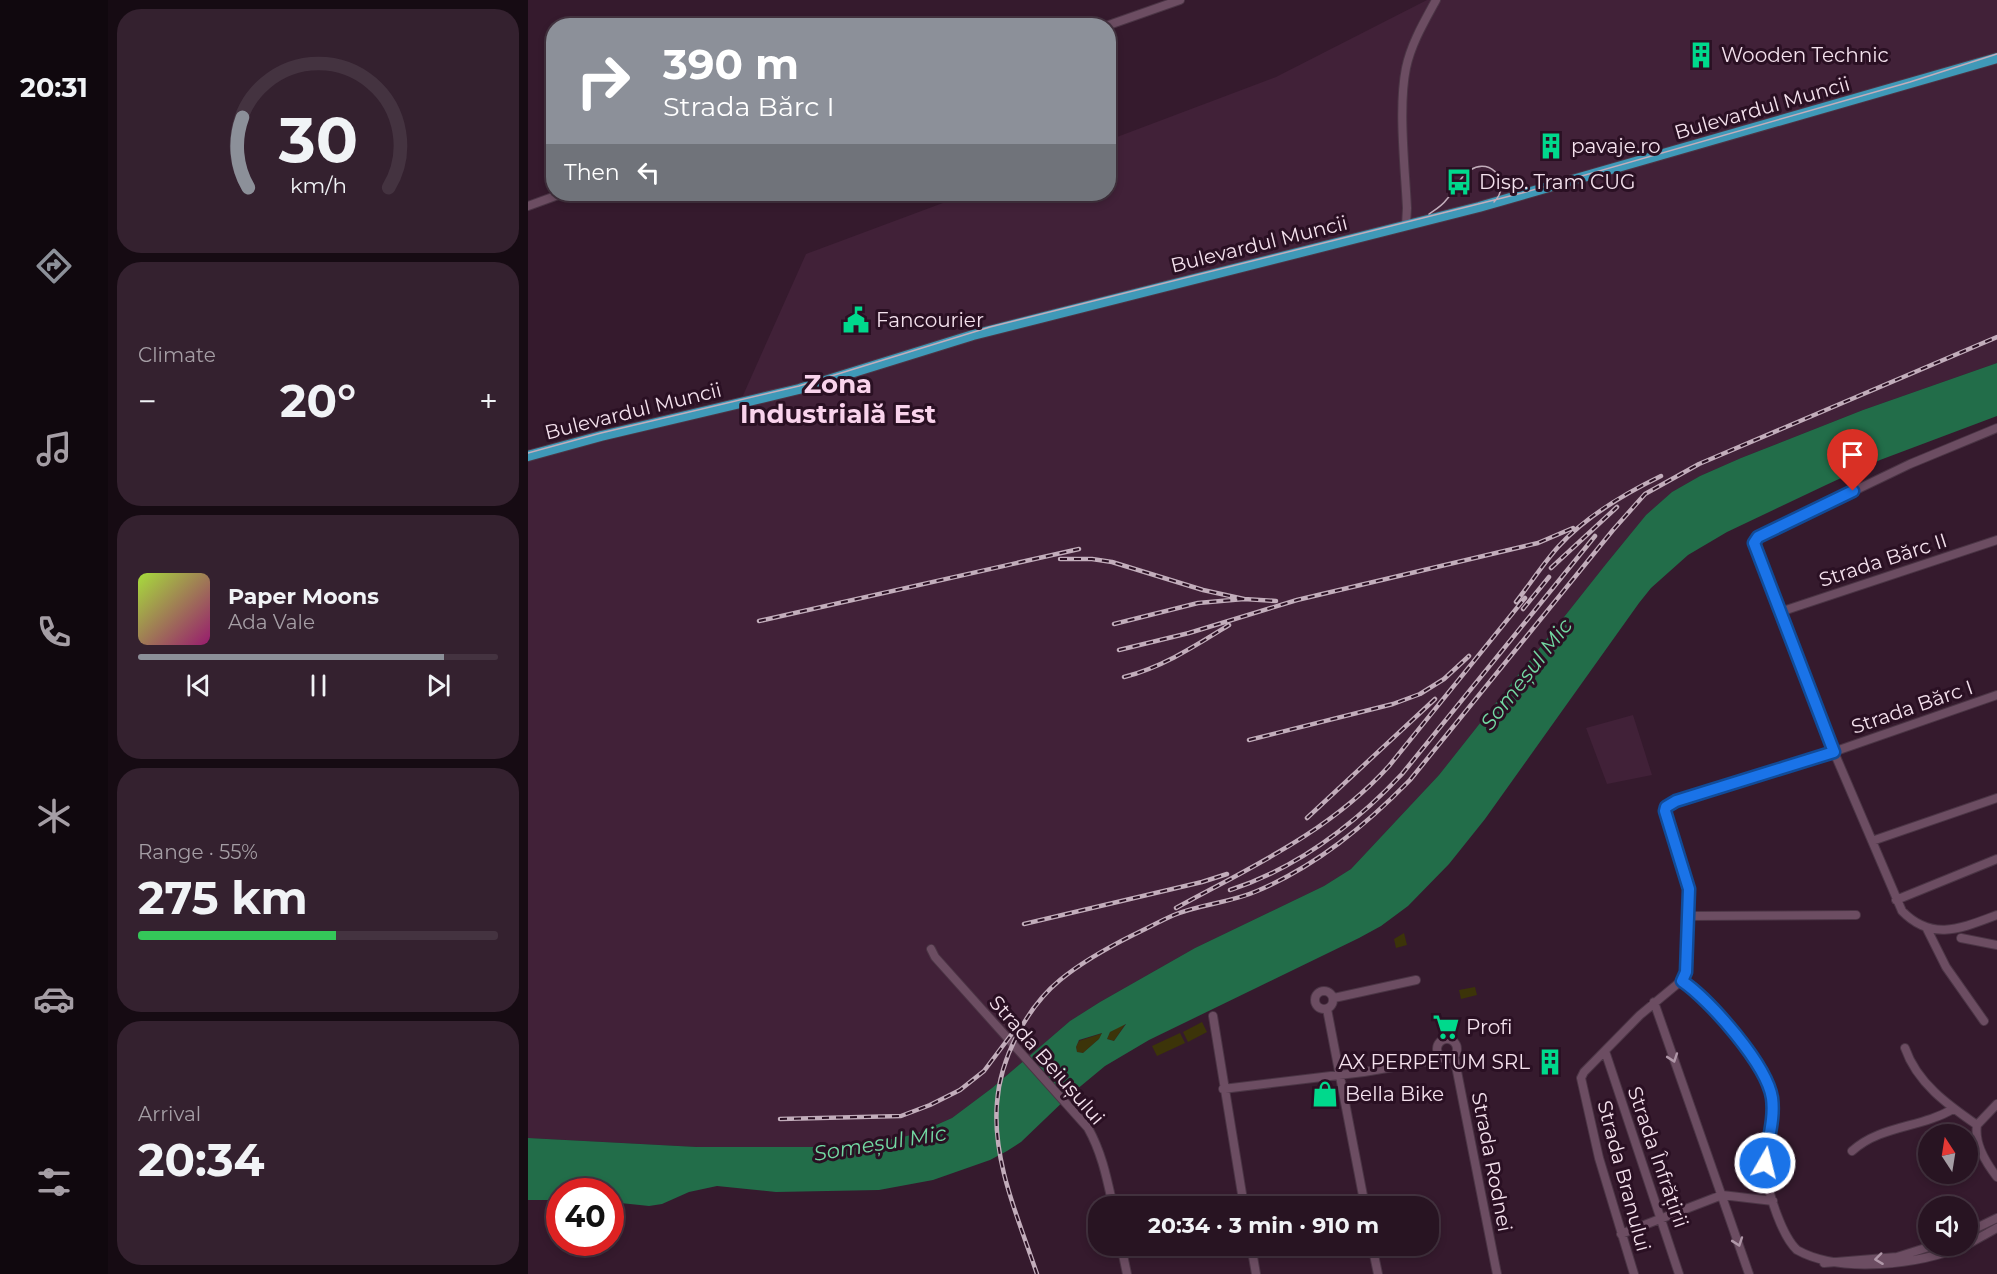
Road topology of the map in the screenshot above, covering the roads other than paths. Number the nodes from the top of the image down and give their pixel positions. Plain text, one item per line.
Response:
1 (1180, 0) edge
2 (1436, 0) edge
3 (1116, 22) edge
4 (1997, 58) edge
5 (546, 199) edge
6 (528, 206) edge
7 (1406, 226) junction
8 (1997, 428) edge
9 (528, 456) edge
10 (1997, 540) edge
11 (1780, 612) junction
12 (1997, 695) edge
13 (1834, 752) junction
14 (1997, 798) edge
15 (1872, 841) junction
16 (1997, 859) edge
17 (1896, 900) junction
18 (1856, 915) dead end
19 (1997, 915) edge
20 (1688, 916) junction
21 (1927, 929) junction
22 (1961, 938) dead end
23 (1997, 945) edge
24 (932, 950) dead end
25 (1416, 980) dead end
26 (1682, 981) junction
27 (1334, 998) junction
28 (1654, 1002) junction
29 (1327, 1009) junction
30 (1212, 1016) dead end
31 (1984, 1021) dead end
32 (1905, 1048) dead end
33 (1605, 1052) junction
34 (1440, 1055) junction
35 (1454, 1056) junction
36 (1340, 1076) junction
37 (1223, 1089) junction
38 (1997, 1104) edge
39 (1953, 1108) junction
40 (1976, 1124) edge
41 (1978, 1124) edge
42 (1978, 1138) edge
43 (1852, 1151) dead end
44 (1997, 1178) edge
45 (1722, 1195) junction
46 (1111, 1196) edge
47 (1242, 1196) edge
48 (1363, 1196) edge
49 (1773, 1202) junction
50 (1997, 1218) edge
51 (1661, 1219) junction
52 (1978, 1227) edge
53 (1997, 1228) edge
54 (1621, 1234) junction
55 (1978, 1238) edge
56 (1916, 1251) joint
57 (1123, 1256) edge
58 (1253, 1256) edge
59 (1374, 1256) edge
60 (1935, 1256) edge
61 (1919, 1262) junction
62 (1822, 1263) junction
63 (1127, 1274) edge
64 (1256, 1274) edge
65 (1378, 1274) edge
66 (1497, 1274) edge
67 (1634, 1274) edge
68 (1680, 1274) edge
69 (1749, 1274) edge

1 - 3 street
2 - 7 street
4 - 7 main road, Bulevardul Muncii
5 - 6 street
7 - 9 main road, Bulevardul Muncii
8 - 11 street
10 - 11 street, Strada Bărc II
11 - 13 street
12 - 13 street, Strada Bărc I
13 - 15 street
13 - 20 street, Strada Bărc I
14 - 15 street
15 - 17 street
16 - 17 street
17 - 21 street
18 - 20 street
19 - 21 street
20 - 26 street
21 - 31 street
22 - 23 street
24 - 46 street, Strada Beiușului
25 - 27 street
26 - 28 street
26 - 49 street
27 - 29 street
27 - 29 street
28 - 33 street
28 -> 45 street
29 - 36 street
30 - 37 street
32 - 39 street
33 - 51 street, Strada Înfrățirii
33 - 54 street, Strada Branului
34 - 35 street
34 - 35 street
34 - 36 street
35 - 66 street, Strada Rodnei
36 - 37 street
36 - 48 street
37 - 47 street
38 - 41 street
39 - 40 street
39 - 43 street
42 - 44 street
45 - 49 street
45 - 51 street
45 -> 69 street
49 - 62 street
50 - 52 street
51 - 54 street
51 - 68 street, Strada Înfrățirii
53 - 55 street
54 - 67 street, Strada Branului
56 - 61 street
56 -> 62 street
57 - 63 street
58 - 64 street
59 - 65 street
60 - 61 street
61 - 62 street

